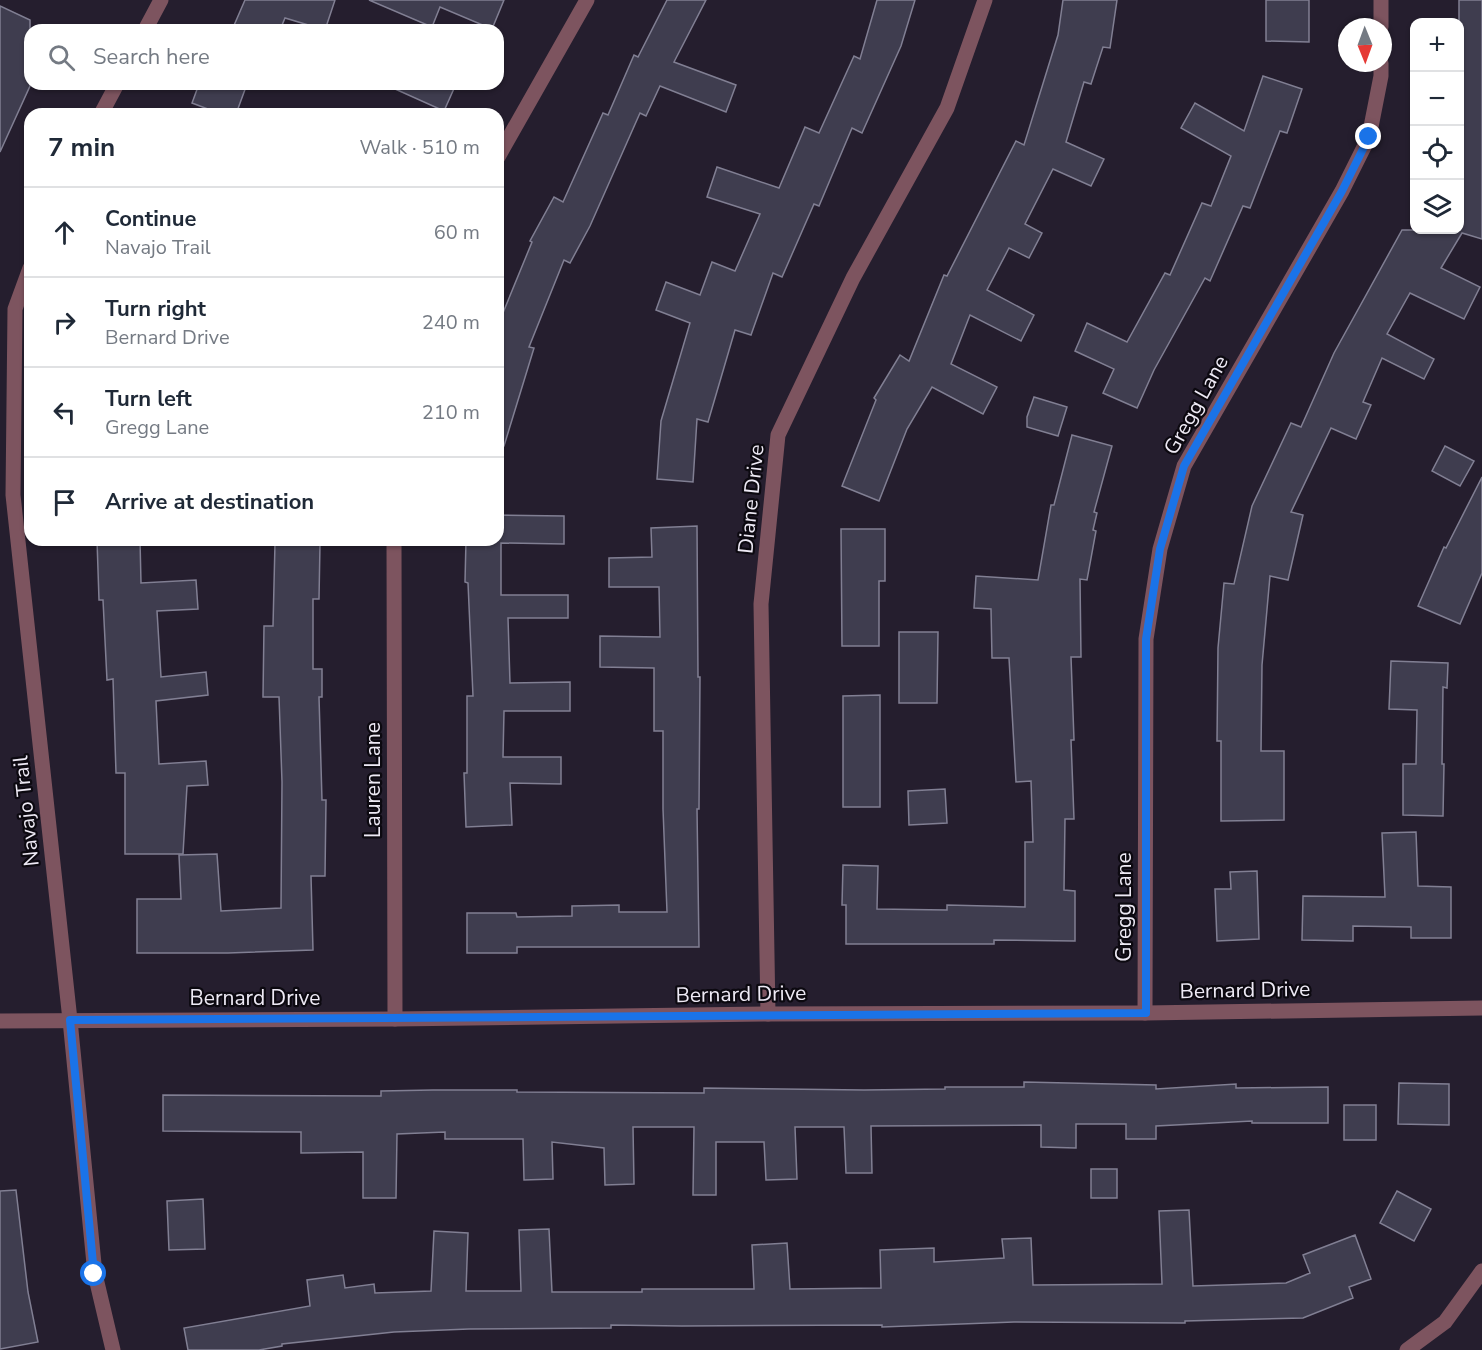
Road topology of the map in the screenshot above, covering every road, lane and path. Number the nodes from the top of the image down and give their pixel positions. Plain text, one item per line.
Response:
1 (161, 0) edge
2 (587, 0) edge
3 (985, 0) edge
4 (1381, 0) edge
5 (1381, 18) edge
6 (148, 24) edge
7 (1381, 72) edge
8 (114, 90) edge
9 (104, 108) edge
10 (504, 146) edge
11 (24, 284) edge
12 (393, 546) edge
13 (1482, 1008) edge
14 (1146, 1013) junction
15 (768, 1014) junction
16 (395, 1019) junction
17 (70, 1020) junction
18 (0, 1021) edge
19 (1482, 1271) edge
20 (113, 1350) edge
21 (1407, 1350) edge

1 - 6 street
2 - 10 street
3 - 15 street, Diane Drive
4 - 5 street
7 - 14 street, Gregg Lane
8 - 9 street
11 - 17 street, Navajo Trail
12 - 16 street, Lauren Lane
13 - 14 street, Bernard Drive
14 - 15 street, Bernard Drive
15 - 16 street, Bernard Drive
16 - 17 street, Bernard Drive
17 - 18 street, Bernard Drive
17 - 20 street, Navajo Trail
19 - 21 street

